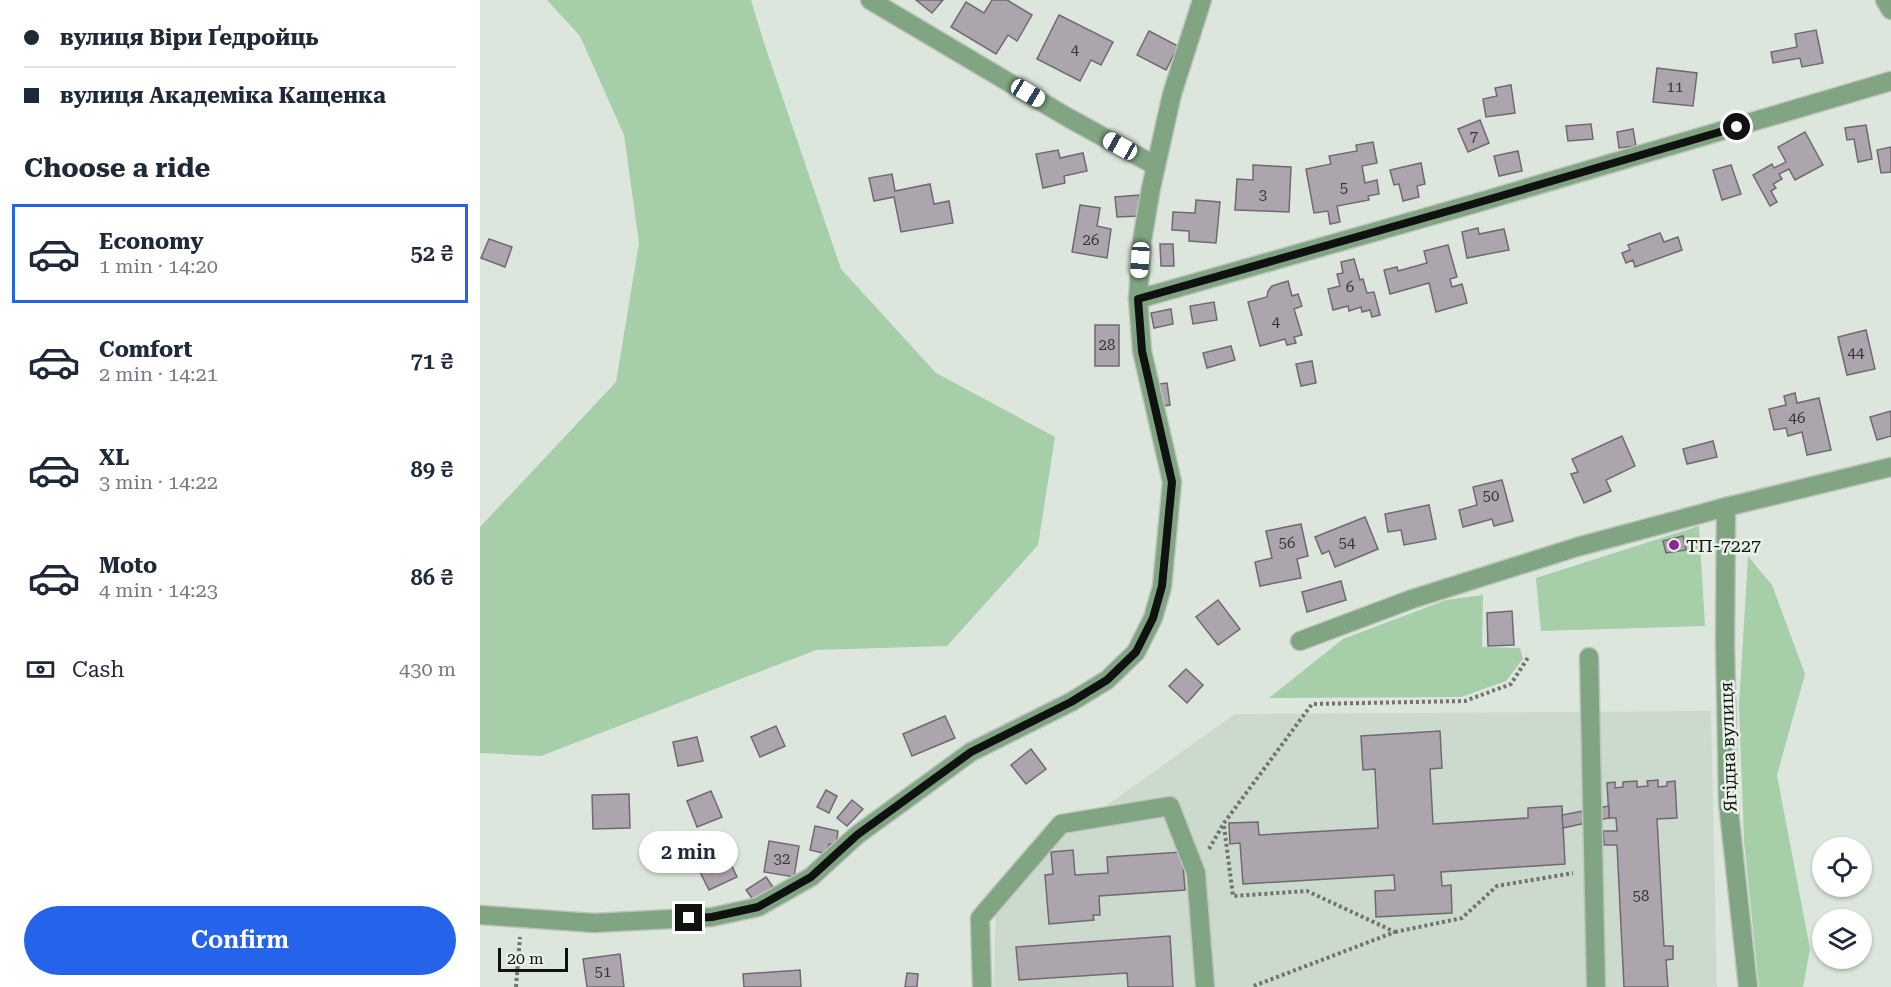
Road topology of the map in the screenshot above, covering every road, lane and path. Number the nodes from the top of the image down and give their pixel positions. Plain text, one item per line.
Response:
1 (870, 0) edge
2 (1202, 0) edge
3 (1885, 0) edge
4 (1891, 10) edge
5 (1891, 81) edge
6 (1156, 166) junction
7 (1138, 299) junction
8 (1891, 467) edge
9 (1725, 507) junction
10 (1300, 641) dead end
11 (1529, 656) dead end
12 (1589, 657) dead end
13 (1224, 823) junction
14 (1594, 869) junction
15 (1196, 873) junction
16 (480, 915) edge
17 (522, 918) junction
18 (1395, 932) junction
19 (516, 987) edge
20 (982, 987) edge
21 (1205, 987) edge
22 (1251, 987) edge
23 (1596, 987) edge
24 (1748, 987) edge

1 - 6 street
2 - 6 street
3 - 4 street
5 - 7 street
6 - 7 street
7 - 17 street
8 - 9 street
9 - 10 street
9 - 24 street, Ягідна вулиця
11 - 13 path
12 - 14 street
13 - 15 path
13 - 18 path
14 - 18 path
14 - 23 street
15 - 20 street
15 - 21 street
16 - 17 street
17 - 19 path
18 - 22 path

